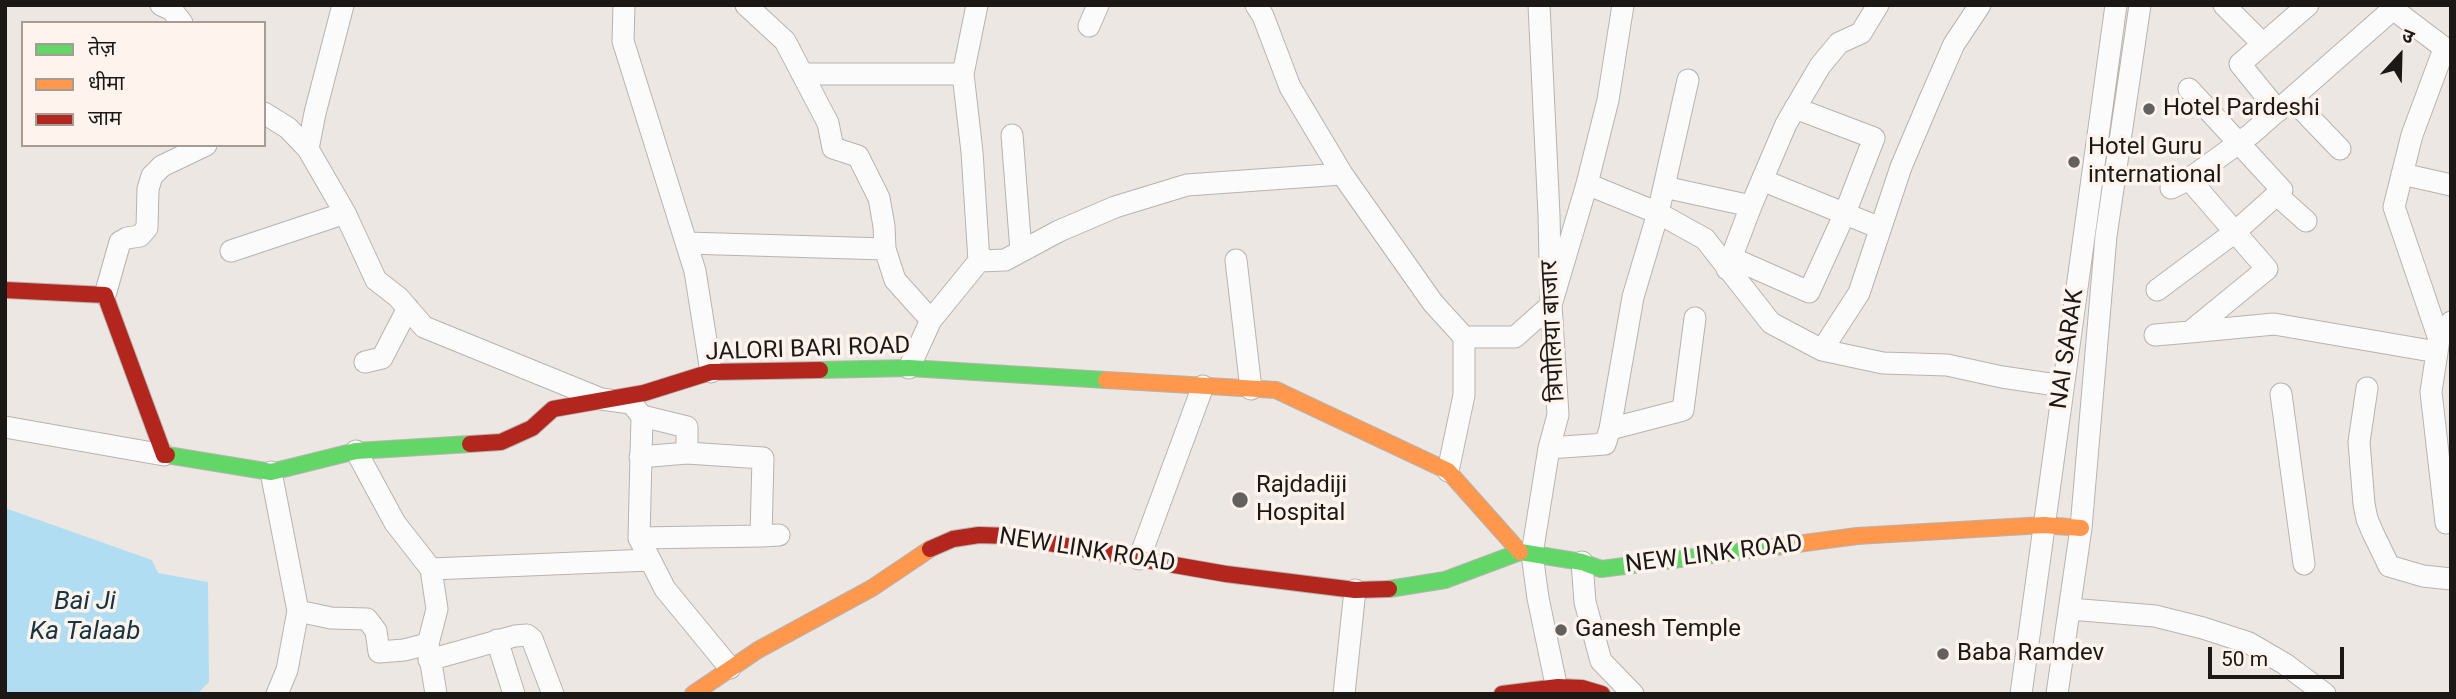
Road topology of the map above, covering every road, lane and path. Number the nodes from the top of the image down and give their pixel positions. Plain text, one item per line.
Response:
1 (161, 5) edge
2 (343, 5) edge
3 (624, 5) edge
4 (746, 5) edge
5 (977, 5) edge
6 (1098, 5) edge
7 (1256, 5) edge
8 (1539, 5) edge
9 (1623, 5) edge
10 (1878, 5) edge
11 (1980, 5) edge
12 (2116, 5) edge
13 (2140, 5) edge
14 (2224, 5) edge
15 (2308, 5) edge
16 (2393, 7) edge
17 (180, 21) edge
18 (1089, 26) dead end
19 (2263, 44) junction
20 (2447, 51) edge
21 (802, 74) junction
22 (963, 75) junction
23 (1688, 80) dead end
24 (2189, 89) dead end
25 (2285, 105) junction
26 (1795, 108) junction
27 (266, 114) edge
28 (1012, 135) dead end
29 (2238, 143) junction
30 (202, 147) edge
31 (308, 149) junction
32 (2340, 149) dead end
33 (1342, 174) junction
34 (2402, 174) junction
35 (1762, 180) junction
36 (1587, 184) junction
37 (2451, 186) edge
38 (1664, 187) junction
39 (2278, 195) junction
40 (1751, 206) junction
41 (345, 213) junction
42 (1658, 213) junction
43 (1845, 213) junction
44 (2306, 220) dead end
45 (1880, 228) junction
46 (2235, 232) junction
47 (2084, 236) junction
48 (2106, 236) junction
49 (687, 243) junction
50 (885, 249) junction
51 (231, 251) dead end
52 (1021, 251) junction
53 (1236, 260) dead end
54 (979, 261) junction
55 (1729, 263) junction
56 (5, 290) edge
57 (2157, 290) dead end
58 (105, 295) junction
59 (1551, 305) junction
60 (408, 308) junction
61 (1695, 318) dead end
62 (931, 320) junction
63 (2190, 332) junction
64 (2155, 335) dead end
65 (1464, 337) junction
66 (2442, 338) edge
67 (1822, 350) junction
68 (365, 362) dead end
69 (909, 368) junction
70 (711, 372) junction
71 (1203, 386) junction
72 (2063, 386) junction
73 (1251, 388) junction
74 (2367, 388) dead end
75 (2281, 394) dead end
76 (601, 399) junction
77 (642, 416) junction
78 (5, 427) edge
79 (1610, 429) junction
80 (1549, 448) junction
81 (356, 451) junction
82 (687, 453) junction
83 (164, 455) junction
84 (640, 457) junction
85 (1448, 471) junction
86 (271, 472) junction
87 (2446, 523) dead end
88 (2044, 525) junction
89 (2081, 528) junction
90 (639, 538) junction
91 (1526, 553) junction
92 (1139, 559) junction
93 (650, 560) junction
94 (1582, 562) junction
95 (2304, 564) dead end
96 (431, 569) junction
97 (2451, 579) edge
98 (1355, 590) junction
99 (2070, 609) junction
100 (298, 611) junction
101 (497, 640) junction
102 (429, 652) junction
103 (730, 668) junction
104 (1558, 690) edge
105 (1531, 691) edge
106 (276, 694) edge
107 (436, 694) edge
108 (514, 694) edge
109 (552, 694) edge
110 (692, 694) edge
111 (1344, 694) edge
112 (1502, 694) edge
113 (1602, 694) edge
114 (1633, 694) edge
115 (2021, 694) edge
116 (2057, 694) edge
117 (2325, 694) edge

1 - 17 street
2 - 31 street
3 - 49 street
4 - 21 street
5 - 22 street
6 - 18 street
7 - 33 street
8 - 59 street, त्रिपोलिया बाजार
9 - 36 street
10 - 26 street
11 - 45 street
12 - 47 street, NAI SARAK
13 - 48 street
14 - 19 street
15 - 19 street
16 - 20 street
16 - 25 street
19 - 25 street
20 - 34 street
21 - 22 street
21 - 50 street
22 - 54 street
23 - 38 street
24 - 29 street
25 - 29 street
25 - 32 street
26 - 35 street
26 - 43 street
27 - 31 street
28 - 52 street
29 - 39 street
29 - 46 street
30 - 58 street
31 - 41 street
33 - 52 street
33 - 65 street
34 - 37 street
34 - 66 street
35 - 40 street
35 - 43 street
36 - 42 street
36 - 59 street
38 - 40 street
38 - 42 street
39 - 44 street
39 - 46 street
40 - 55 street
41 - 51 street
41 - 60 street
42 - 55 street
42 - 79 street
43 - 45 street
43 - 55 street
45 - 67 street
46 - 57 street
46 - 63 street
47 - 48 street
47 - 72 street, NAI SARAK
48 - 89 street
49 - 50 street
49 - 70 street
50 - 62 street
52 - 54 street
53 - 73 street
54 - 62 street
55 - 67 street
56 - 58 street
58 - 83 street
59 - 65 street
59 - 80 street, त्रिपोलिया बाजार
60 - 68 street
60 - 76 street
61 - 79 street
62 - 69 street
63 - 64 street
63 - 66 street
65 - 85 street
66 - 87 street
67 - 72 street
69 - 70 street, JALORI BARI ROAD
69 - 71 street, JALORI BARI ROAD
70 - 76 street, JALORI BARI ROAD
71 - 73 street, JALORI BARI ROAD
71 - 92 street
72 - 88 street, NAI SARAK
73 - 85 street, JALORI BARI ROAD
74 - 97 street
75 - 95 street
76 - 77 street
76 - 81 street, JALORI BARI ROAD
77 - 82 street
77 - 84 street
78 - 83 street
79 - 80 street
80 - 91 street, त्रिपोलिया बाजार
81 - 86 street, JALORI BARI ROAD
81 - 96 street
82 - 84 street
82 - 90 street
83 - 86 street, JALORI BARI ROAD
84 - 90 street
85 - 91 street, JALORI BARI ROAD
86 - 100 street
88 - 89 street, NEW LINK ROAD
88 - 94 street, NEW LINK ROAD
88 - 115 street, NAI SARAK
89 - 99 street
90 - 93 street
91 - 94 street, NEW LINK ROAD
91 - 98 street, NEW LINK ROAD
91 - 104 street, त्रिपोलिया बाजार
92 - 98 street, NEW LINK ROAD
92 - 103 street, NEW LINK ROAD
93 - 96 street
93 - 103 street
94 - 114 street
96 - 102 street
98 - 111 street
99 - 116 street
99 - 117 street
100 - 102 street
100 - 106 street
101 - 102 street
101 - 108 street
101 - 109 street
102 - 107 street
103 - 110 street, NEW LINK ROAD
104 - 105 street
104 - 113 street
105 - 112 street

